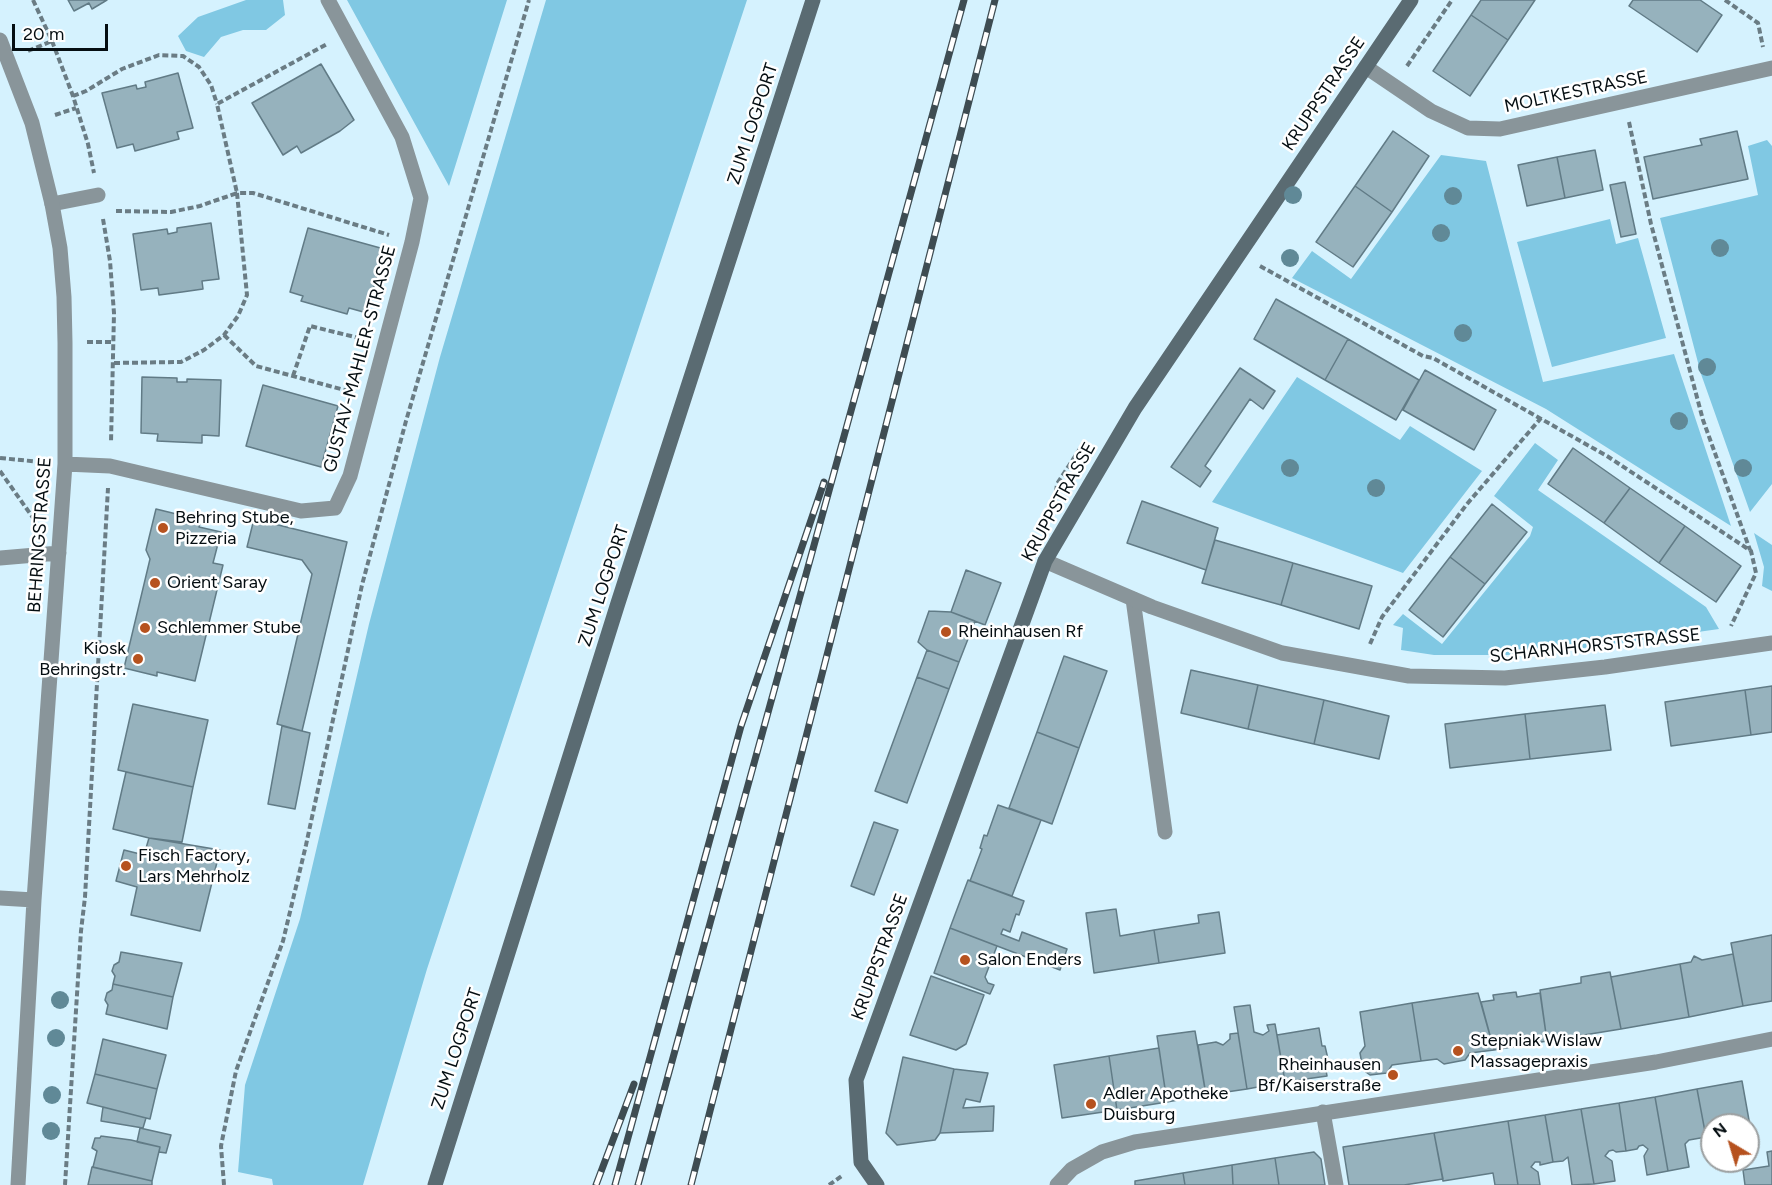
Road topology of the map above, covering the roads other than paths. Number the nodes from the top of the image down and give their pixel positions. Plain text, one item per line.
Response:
1 (328, 0) edge
2 (813, 0) edge
3 (1411, 0) edge
4 (0, 40) edge
5 (1366, 67) junction
6 (1770, 68) edge
7 (98, 195) road end
8 (52, 204) junction
9 (64, 464) junction
10 (59, 553) junction
11 (0, 558) edge
12 (1045, 561) junction
13 (1133, 599) junction
14 (1772, 643) edge
15 (1165, 832) dead end
16 (0, 898) edge
17 (34, 900) junction
18 (1772, 1039) edge
19 (1323, 1112) junction
20 (18, 1185) edge
21 (435, 1185) edge
22 (877, 1185) edge
23 (1057, 1185) edge
24 (1336, 1185) edge

1 - 9 street, GUSTAV-MAHLER-STRASSE
2 - 21 street, ZUM LOGPORT
3 - 5 street, KRUPPSTRASSE
4 - 8 street, BEHRINGSTRASSE
5 - 6 street, MOLTKESTRASSE
5 - 12 street, KRUPPSTRASSE
7 - 8 street
8 - 9 street, BEHRINGSTRASSE
9 - 10 street, BEHRINGSTRASSE
10 - 11 street
10 - 17 street, BEHRINGSTRASSE
12 - 13 street, SCHARNHORSTSTRASSE
12 - 22 street, KRUPPSTRASSE
13 - 14 street, SCHARNHORSTSTRASSE
13 - 15 street
16 - 17 street
17 - 20 street, BEHRINGSTRASSE
18 - 19 street
19 - 23 street
19 - 24 street

